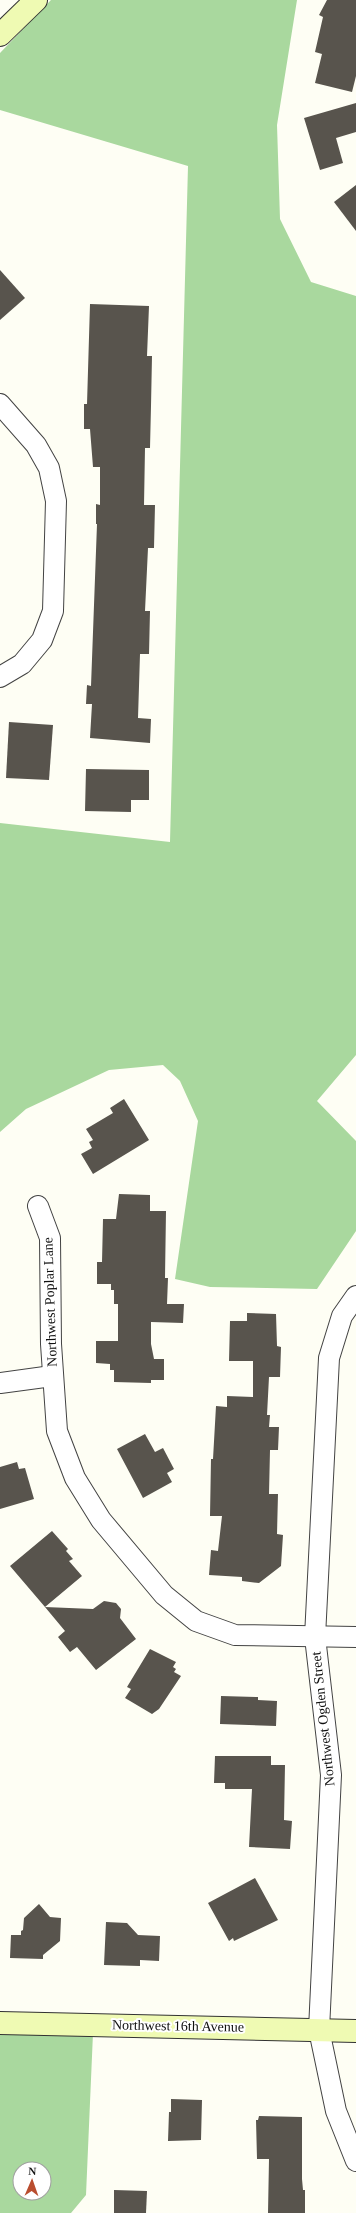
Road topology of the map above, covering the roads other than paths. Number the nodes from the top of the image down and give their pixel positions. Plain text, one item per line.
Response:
1 (36, 0) edge
2 (0, 35) edge
3 (0, 404) edge
4 (0, 677) edge
5 (38, 1206) dead end
6 (356, 1296) edge
7 (52, 1376) junction
8 (0, 1383) edge
9 (315, 1637) junction
10 (356, 1637) edge
11 (0, 2023) edge
12 (319, 2030) junction
13 (356, 2031) edge
14 (356, 2161) edge

1 - 2 street
3 - 4 street
5 - 7 street, Northwest Poplar Lane
6 - 9 street, Northwest Ogden Street
7 - 8 street
7 - 9 street, Northwest Poplar Lane
9 - 10 street, Northwest Poplar Lane
9 - 12 street, Northwest Ogden Street
11 - 12 street, Northwest 16th Avenue
12 - 13 street, Northwest 16th Avenue
12 - 14 street, Northwest Ogden Street

